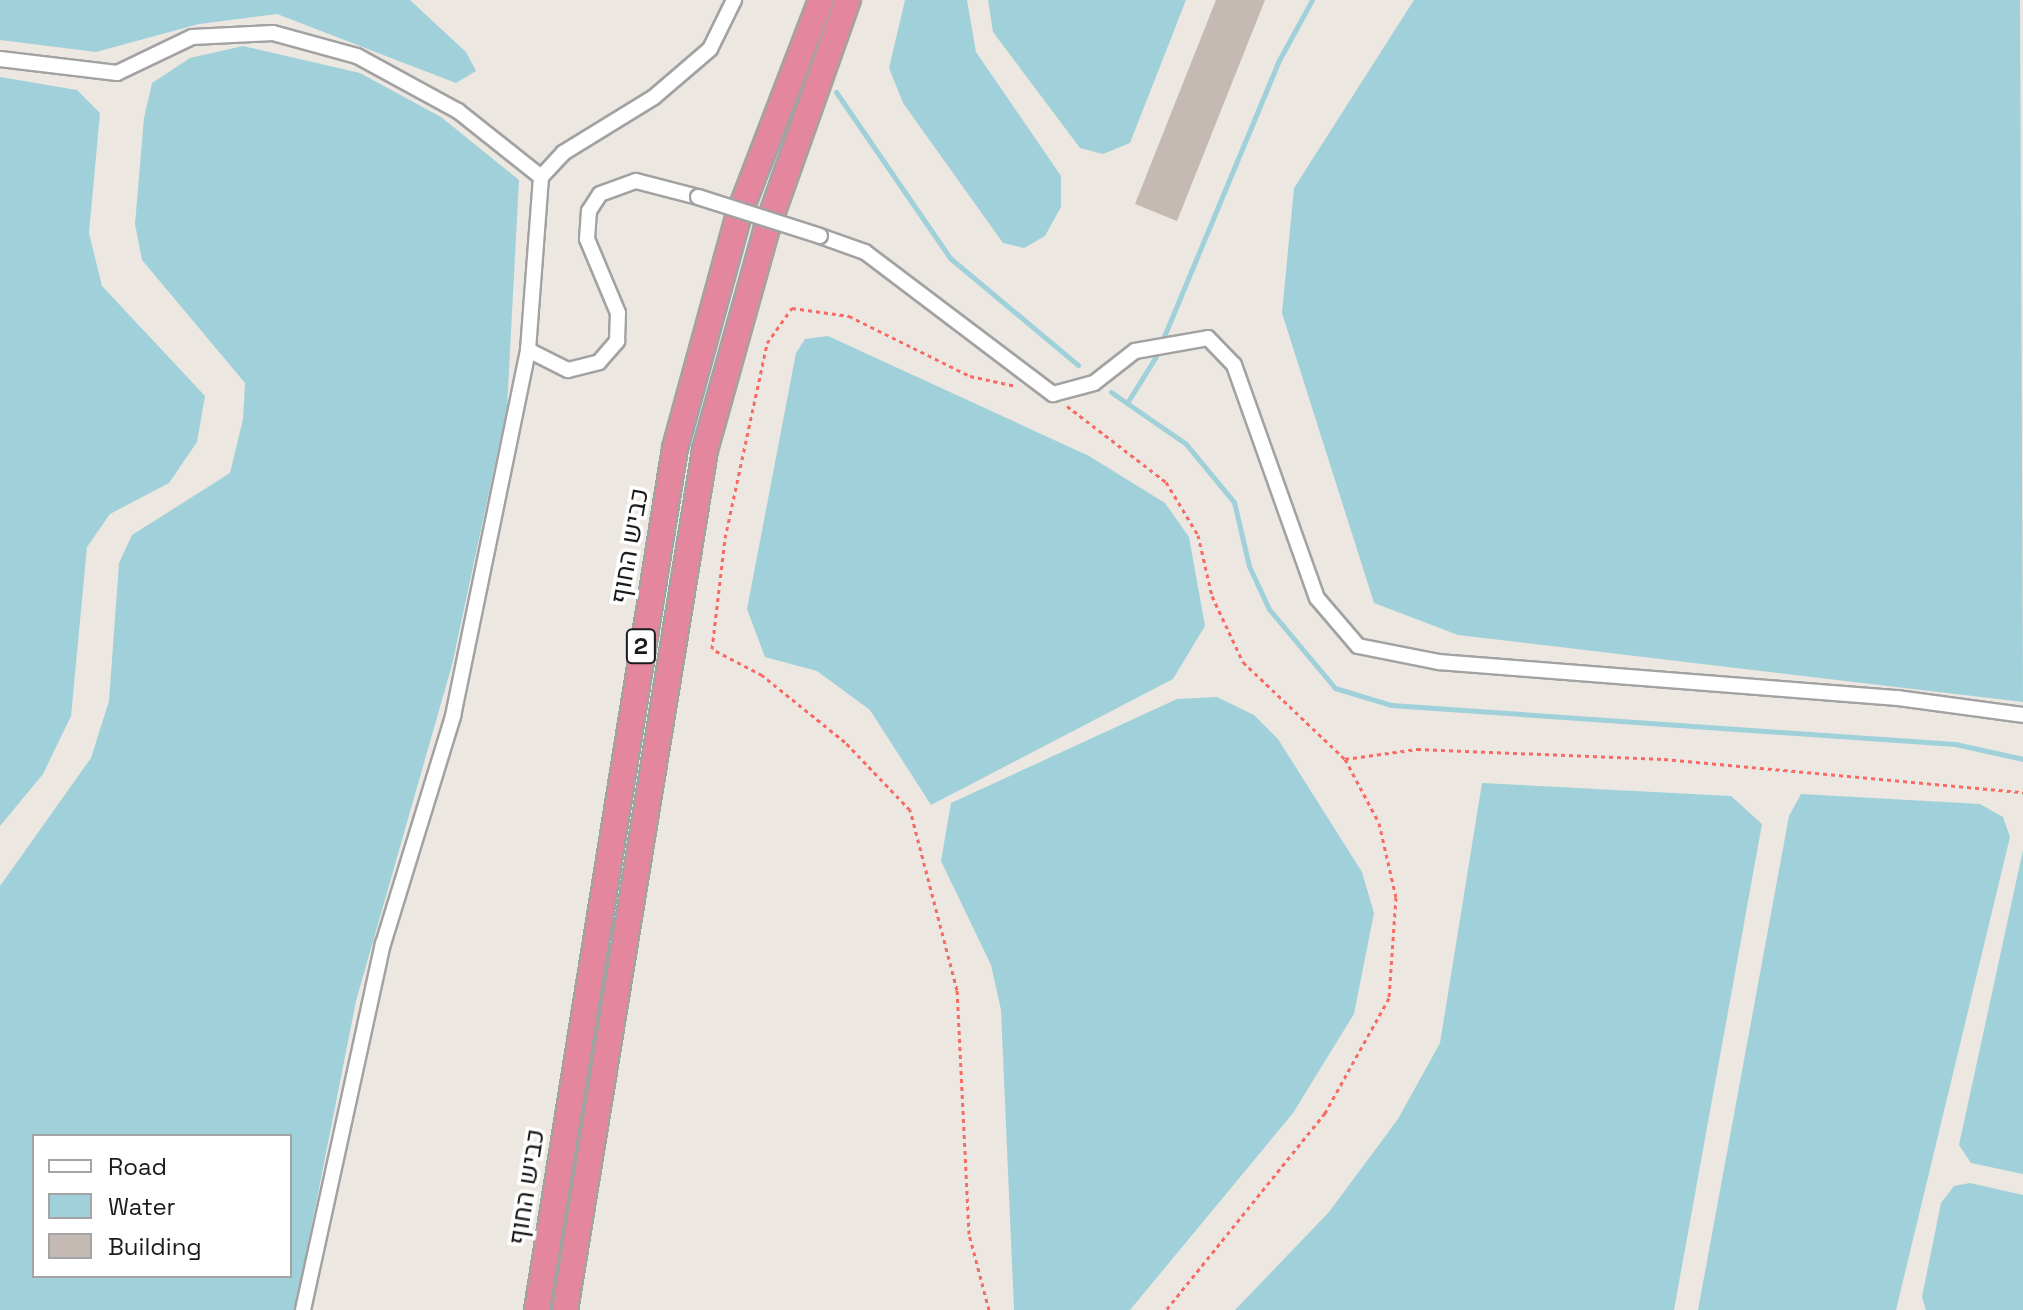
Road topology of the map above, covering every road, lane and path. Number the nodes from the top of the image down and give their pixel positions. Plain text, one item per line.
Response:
1 (734, 0) edge
2 (821, 0) edge
3 (848, 0) edge
4 (0, 59) edge
5 (541, 177) junction
6 (528, 350) junction
7 (1053, 394) junction
8 (2023, 715) edge
9 (1345, 759) junction
10 (2023, 792) edge
11 (303, 1310) edge
12 (537, 1310) edge
13 (565, 1310) edge
14 (989, 1310) edge
15 (1166, 1310) edge

1 - 5 street
2 - 12 highway, כביש החוף / 2
3 - 13 highway, 2
4 - 5 street
5 - 6 street
6 - 7 street, bridge
6 - 11 street
7 - 8 street
7 - 9 path
7 - 14 path
9 - 10 path
9 - 15 path

